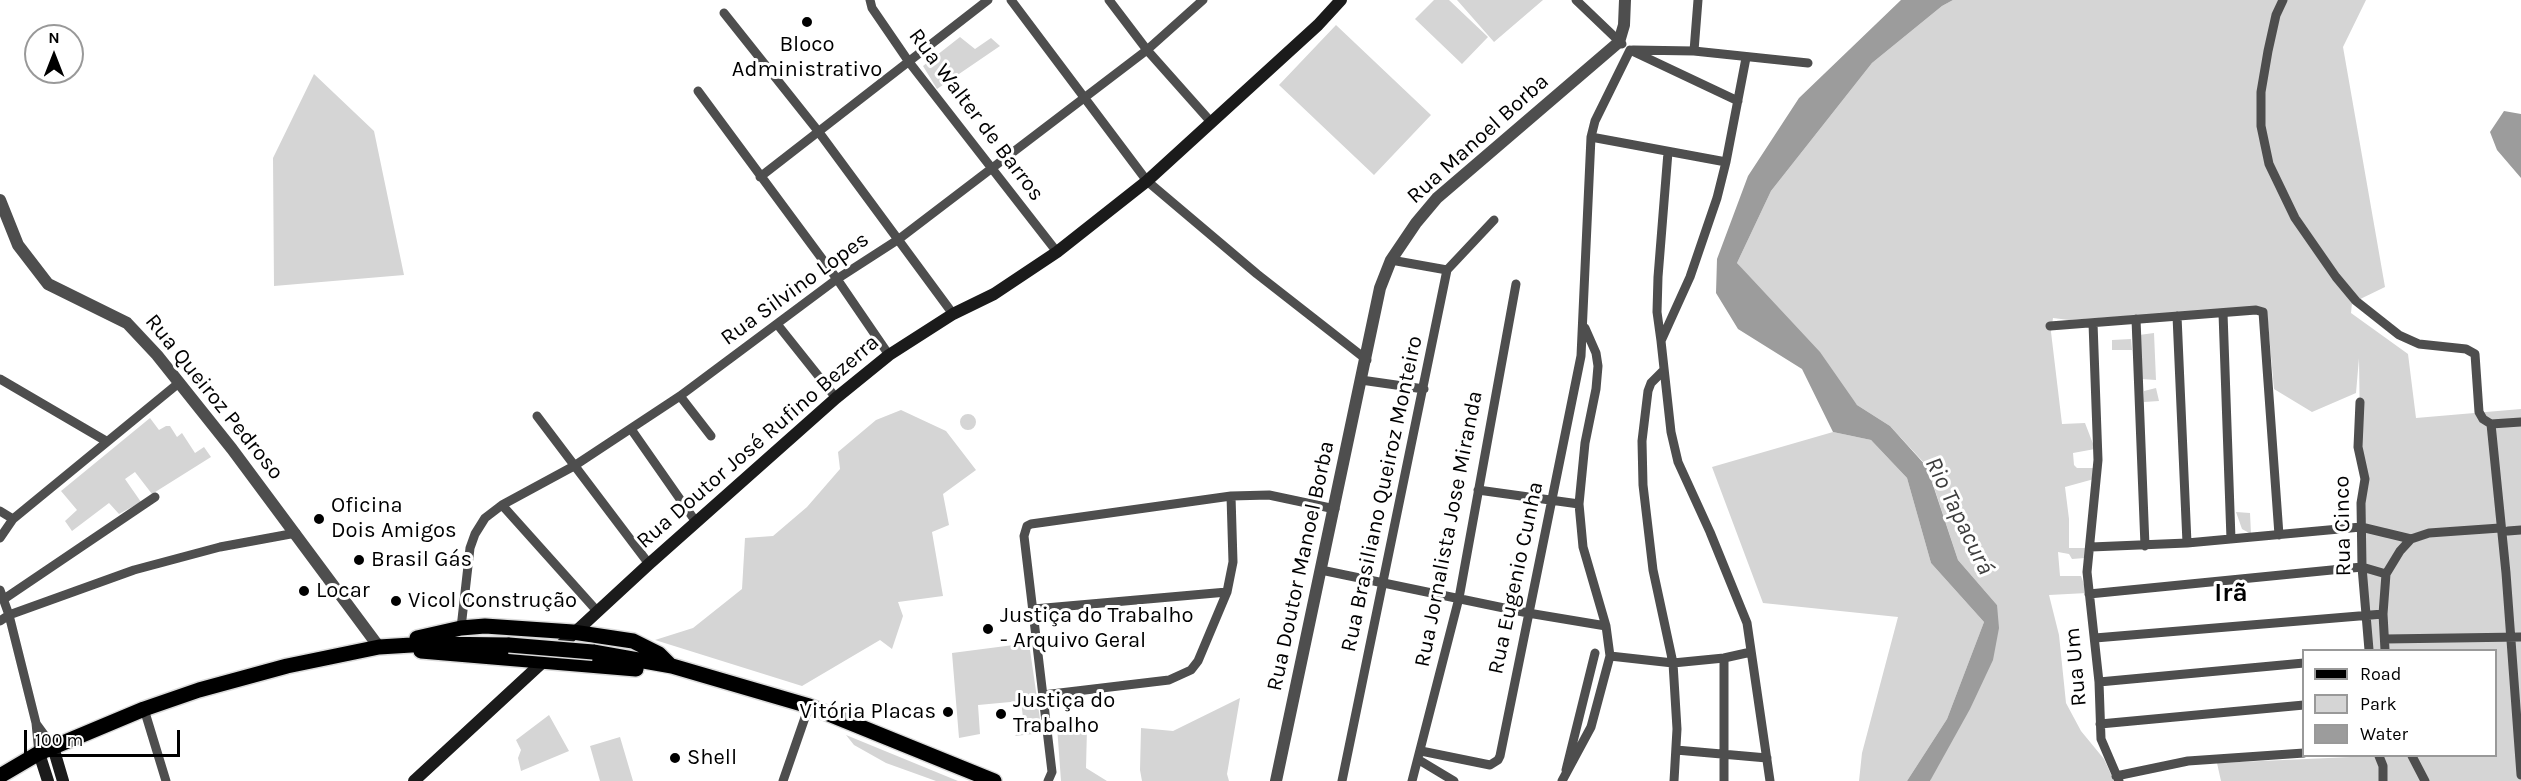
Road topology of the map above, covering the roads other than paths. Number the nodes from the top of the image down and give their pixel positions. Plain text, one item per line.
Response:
1 (870, 0) edge
2 (988, 0) edge
3 (1011, 0) edge
4 (1109, 0) edge
5 (1203, 0) edge
6 (1341, 0) edge
7 (1576, 0) edge
8 (1625, 0) edge
9 (1698, 0) edge
10 (2283, 0) edge
11 (724, 13) dead end
12 (1619, 42) junction
13 (1147, 50) junction
14 (1630, 50) junction
15 (1694, 51) junction
16 (1746, 58) junction
17 (909, 62) junction
18 (1808, 63) dead end
19 (698, 91) dead end
20 (1084, 98) junction
21 (1738, 101) junction
22 (1211, 122) junction
23 (818, 131) junction
24 (1591, 137) junction
25 (1668, 152) junction
26 (1726, 162) junction
27 (993, 170) junction
28 (760, 177) junction
29 (1147, 181) junction
30 (0, 200) edge
31 (1494, 220) dead end
32 (899, 239) junction
33 (1057, 252) junction
34 (1391, 260) junction
35 (1447, 270) junction
36 (837, 279) junction
37 (1516, 284) dead end
38 (2223, 313) junction
39 (953, 314) junction
40 (2177, 316) junction
41 (2136, 319) junction
42 (2093, 323) junction
43 (777, 324) junction
44 (1584, 325) junction
45 (2050, 326) dead end
46 (1661, 341) junction
47 (889, 355) junction
48 (1367, 360) junction
49 (1664, 370) junction
50 (1361, 380) junction
51 (180, 382) junction
52 (1, 383) edge
53 (1424, 389) junction
54 (680, 396) junction
55 (836, 398) junction
56 (2360, 402) dead end
57 (537, 416) dead end
58 (2521, 422) edge
59 (2491, 424) junction
60 (631, 429) junction
61 (711, 436) dead end
62 (106, 441) junction
63 (574, 466) junction
64 (1478, 490) junction
65 (1231, 496) junction
66 (155, 497) dead end
67 (1551, 501) junction
68 (1579, 504) junction
69 (502, 505) junction
70 (1335, 509) junction
71 (0, 511) edge
72 (13, 519) junction
73 (696, 522) junction
74 (2361, 527) junction
75 (2504, 529) junction
76 (2521, 530) edge
77 (296, 533) junction
78 (2278, 536) junction
79 (0, 538) edge
80 (2411, 538) junction
81 (2231, 539) junction
82 (2187, 543) junction
83 (2145, 546) junction
84 (2091, 547) junction
85 (649, 564) junction
86 (2362, 567) junction
87 (1322, 570) junction
88 (2386, 574) junction
89 (1383, 581) junction
90 (1227, 592) junction
91 (2, 594) edge
92 (2089, 594) junction
93 (1459, 598) junction
94 (1034, 609) junction
95 (597, 611) junction
96 (1528, 613) junction
97 (2383, 614) junction
98 (9, 615) junction
99 (2366, 615) junction
100 (0, 621) edge
101 (1606, 626) junction
102 (461, 628) junction
103 (573, 632) junction
104 (2521, 637) edge
105 (2095, 638) junction
106 (2511, 638) junction
107 (2385, 639) junction
108 (398, 646) junction
109 (379, 647) junction
110 (2368, 649) edge
111 (2385, 649) edge
112 (1751, 652) junction
113 (1595, 653) dead end
114 (1610, 656) junction
115 (1724, 658) junction
116 (545, 660) junction
117 (1673, 663) junction
118 (2302, 663) edge
119 (672, 666) junction
120 (695, 674) junction
121 (2099, 682) junction
122 (1043, 695) junction
123 (2302, 705) edge
124 (809, 706) junction
125 (144, 709) junction
126 (36, 723) junction
127 (2100, 724) junction
128 (2520, 740) edge
129 (46, 750) junction
130 (1676, 750) junction
131 (2302, 753) edge
132 (1724, 754) junction
133 (1420, 755) junction
134 (2382, 757) edge
135 (2413, 757) edge
136 (1767, 758) junction
137 (2521, 775) edge
138 (0, 776) edge
139 (427, 777) edge
140 (2118, 779) edge
141 (48, 781) edge
142 (63, 781) edge
143 (166, 781) edge
144 (414, 781) edge
145 (783, 781) edge
146 (994, 781) edge
147 (1048, 781) edge
148 (1276, 781) edge
149 (1342, 781) edge
150 (1412, 781) edge
151 (1454, 781) edge
152 (1563, 781) edge
153 (1674, 781) edge
154 (1724, 781) edge
155 (1770, 781) edge
156 (2383, 781) edge
157 (2425, 781) edge

1 - 17 street, Rua Walter de Barros
2 - 17 street
3 - 20 street
4 - 13 street
5 - 13 street, Rua Silvino Lopes
6 - 22 main road, Rua Doutor José Rufino Bezerra
7 - 12 street
8 - 12 street
9 - 15 street
10 - 59 street
11 - 23 street
12 - 14 street
12 - 34 street, Rua Manoel Borba
13 - 20 street, Rua Silvino Lopes
13 - 22 street
14 - 15 street
14 - 21 street
14 - 24 street, Rua Eugenio Cunha
15 - 16 street
16 - 18 street
16 - 21 street
17 - 23 street
17 - 27 street, Rua Walter de Barros
19 - 28 street
20 - 27 street, Rua Silvino Lopes
20 - 29 street
21 - 26 street
22 - 29 main road, Rua Doutor José Rufino Bezerra
23 - 28 street
23 - 32 street
24 - 25 street
24 - 44 street, Rua Eugenio Cunha
25 - 26 street
25 - 46 street
26 - 46 street
27 - 32 street, Rua Silvino Lopes
27 - 33 street, Rua Walter de Barros
28 - 36 street
29 - 33 main road, Rua Doutor José Rufino Bezerra
29 - 48 street
30 - 51 street, Rua Queiroz Pedroso
31 - 35 street
32 - 36 street, Rua Silvino Lopes
32 - 39 street
33 - 39 main road, Rua Doutor José Rufino Bezerra
34 - 35 street
34 - 48 street, Rua Manoel Borba
35 - 53 street, Rua Brasiliano Queiroz Monteiro
36 - 43 street, Rua Silvino Lopes
36 - 47 street
37 - 64 street, Rua Jornalista Jose Miranda
38 - 40 street
38 - 78 street
38 - 81 street
39 - 47 main road, Rua Doutor José Rufino Bezerra
40 - 41 street
40 - 82 street
41 - 42 street
41 - 83 street
42 - 45 street
42 - 84 street, Rua Um
43 - 54 street, Rua Silvino Lopes
43 - 55 street
44 - 67 street, Rua Eugenio Cunha
44 - 68 street
46 - 49 street
47 - 55 main road, Rua Doutor José Rufino Bezerra
48 - 50 street, Rua Doutor Manoel Borba
49 - 112 street
49 - 117 street
50 - 53 street
50 - 70 street, Rua Doutor Manoel Borba
51 - 62 street
51 - 77 street, Rua Queiroz Pedroso
52 - 62 street
53 - 89 street, Rua Brasiliano Queiroz Monteiro
54 - 60 street, Rua Silvino Lopes
54 - 61 street
55 - 73 main road, Rua Doutor José Rufino Bezerra
56 - 74 street, Rua Cinco
57 - 63 street
58 - 59 street
59 - 75 street
60 - 63 street, Rua Silvino Lopes
60 - 73 street
62 - 72 street
63 - 69 street, Rua Silvino Lopes
63 - 85 street
64 - 67 street
64 - 93 street, Rua Jornalista Jose Miranda
65 - 70 street
65 - 90 street
65 - 94 street
66 - 91 street
67 - 68 street
67 - 96 street, Rua Eugenio Cunha
68 - 101 street
69 - 95 street
69 - 102 street, Rua Silvino Lopes
70 - 87 street, Rua Doutor Manoel Borba
71 - 72 street
72 - 79 street
73 - 85 main road, Rua Doutor José Rufino Bezerra
74 - 78 street
74 - 80 street
74 - 86 street, Rua Cinco
75 - 76 street
75 - 80 street
75 - 106 street
77 - 98 street
77 - 109 street, Rua Queiroz Pedroso
78 - 81 street
80 - 88 street
81 - 82 street
82 - 83 street
83 - 84 street
84 - 92 street, Rua Um
85 - 95 main road, Rua Doutor José Rufino Bezerra
86 - 88 street
86 - 92 street
86 - 99 street, Rua Cinco
87 - 89 street
87 - 148 street, Rua Doutor Manoel Borba
88 - 97 street
89 - 93 street
89 - 149 street, Rua Brasiliano Queiroz Monteiro
90 - 94 street
90 - 122 street
91 - 98 street
92 - 105 street, Rua Um
93 - 96 street
93 - 133 street, Rua Jornalista Jose Miranda
94 - 122 street
95 - 103 main road, Rua Doutor José Rufino Bezerra
96 - 101 street
96 - 133 street, Rua Eugenio Cunha
97 - 99 street
97 - 107 street
98 - 100 street
98 - 126 street
99 - 105 street
99 - 110 street, Rua Cinco
101 - 114 street
102 - 103 main road
102 - 108 main road
103 - 116 main road, Rua Doutor José Rufino Bezerra
103 - 119 main road
104 - 106 street
105 - 121 street, Rua Um
106 - 107 street
106 - 128 street
107 - 111 street
108 - 109 main road
108 - 116 main road
108 - 119 main road, bridge
109 - 125 main road
112 - 115 street
112 - 136 street
113 - 152 street
114 - 117 street
114 - 152 street
115 - 117 street
115 - 132 street
116 - 120 main road
116 - 139 main road, Rua Doutor José Rufino Bezerra
117 - 130 street
118 - 121 street
119 - 120 main road
120 - 124 main road
121 - 127 street, Rua Um
122 - 147 street
123 - 127 street
124 - 145 street
124 - 146 main road
125 - 129 main road
125 - 143 street
126 - 129 street
126 - 129 street
127 - 140 street, Rua Um
128 - 137 street
129 - 138 main road
129 - 141 main road
129 - 142 main road
130 - 132 street
130 - 153 street
131 - 140 street
132 - 136 street
132 - 154 street
133 - 150 street, Rua Jornalista Jose Miranda
133 - 151 street
134 - 156 street
135 - 157 street
136 - 155 street
139 - 144 main road, Rua Doutor José Rufino Bezerra

